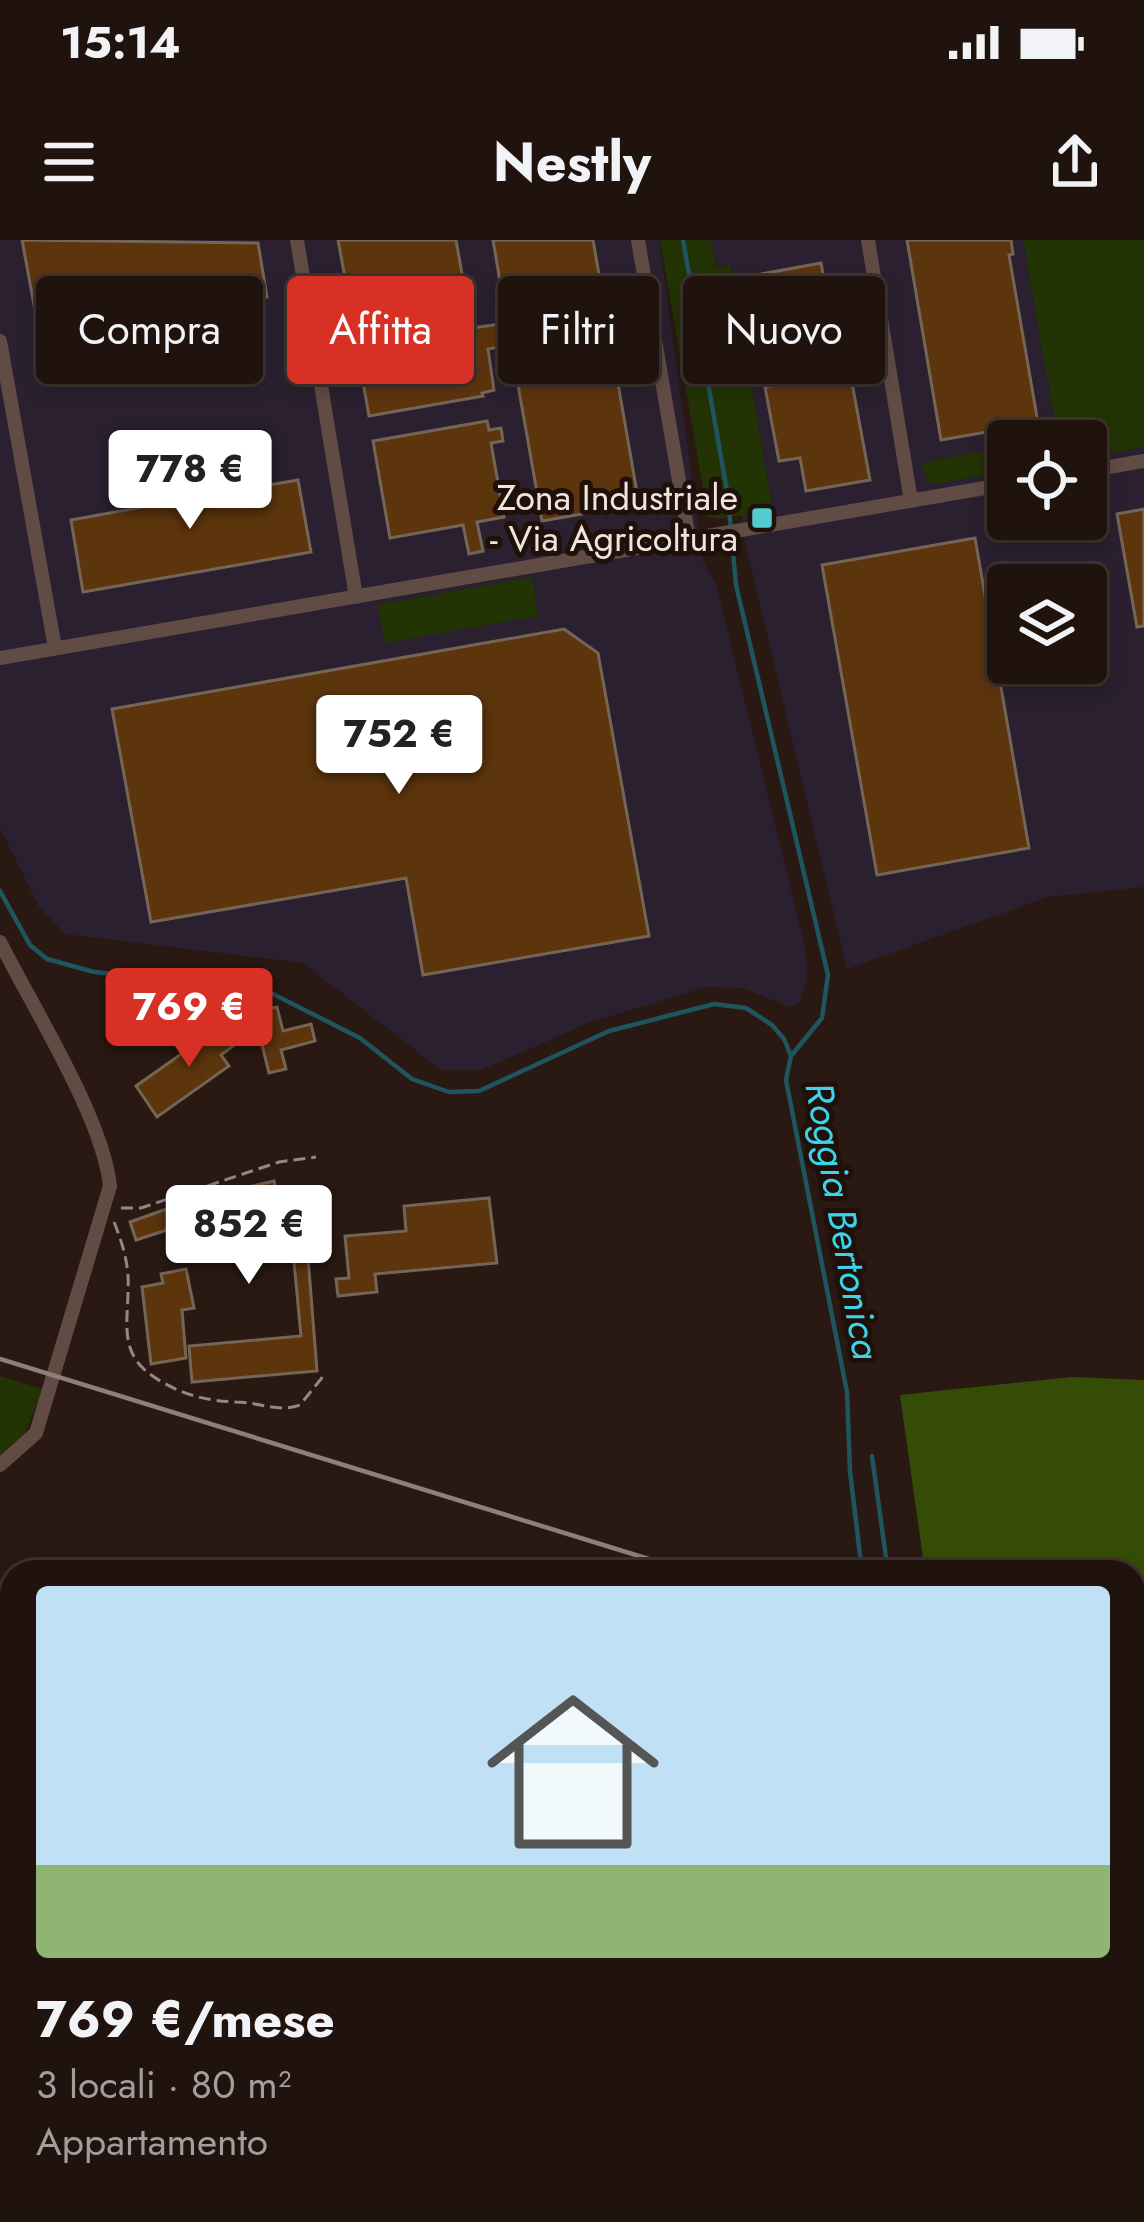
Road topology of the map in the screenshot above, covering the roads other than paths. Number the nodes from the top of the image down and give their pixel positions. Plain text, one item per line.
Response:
1 (297, 240) edge
2 (638, 240) edge
3 (868, 240) edge
4 (0, 341) edge
5 (1144, 461) edge
6 (1107, 467) edge
7 (987, 488) edge
8 (911, 501) junction
9 (689, 539) junction
10 (356, 596) junction
11 (56, 648) junction
12 (0, 658) edge
13 (0, 942) edge
14 (0, 1465) edge

1 - 10 street
2 - 9 street
3 - 8 street
4 - 11 street
5 - 6 street
7 - 8 street
8 - 9 street
9 - 10 street
10 - 11 street
11 - 12 street
13 - 14 street

